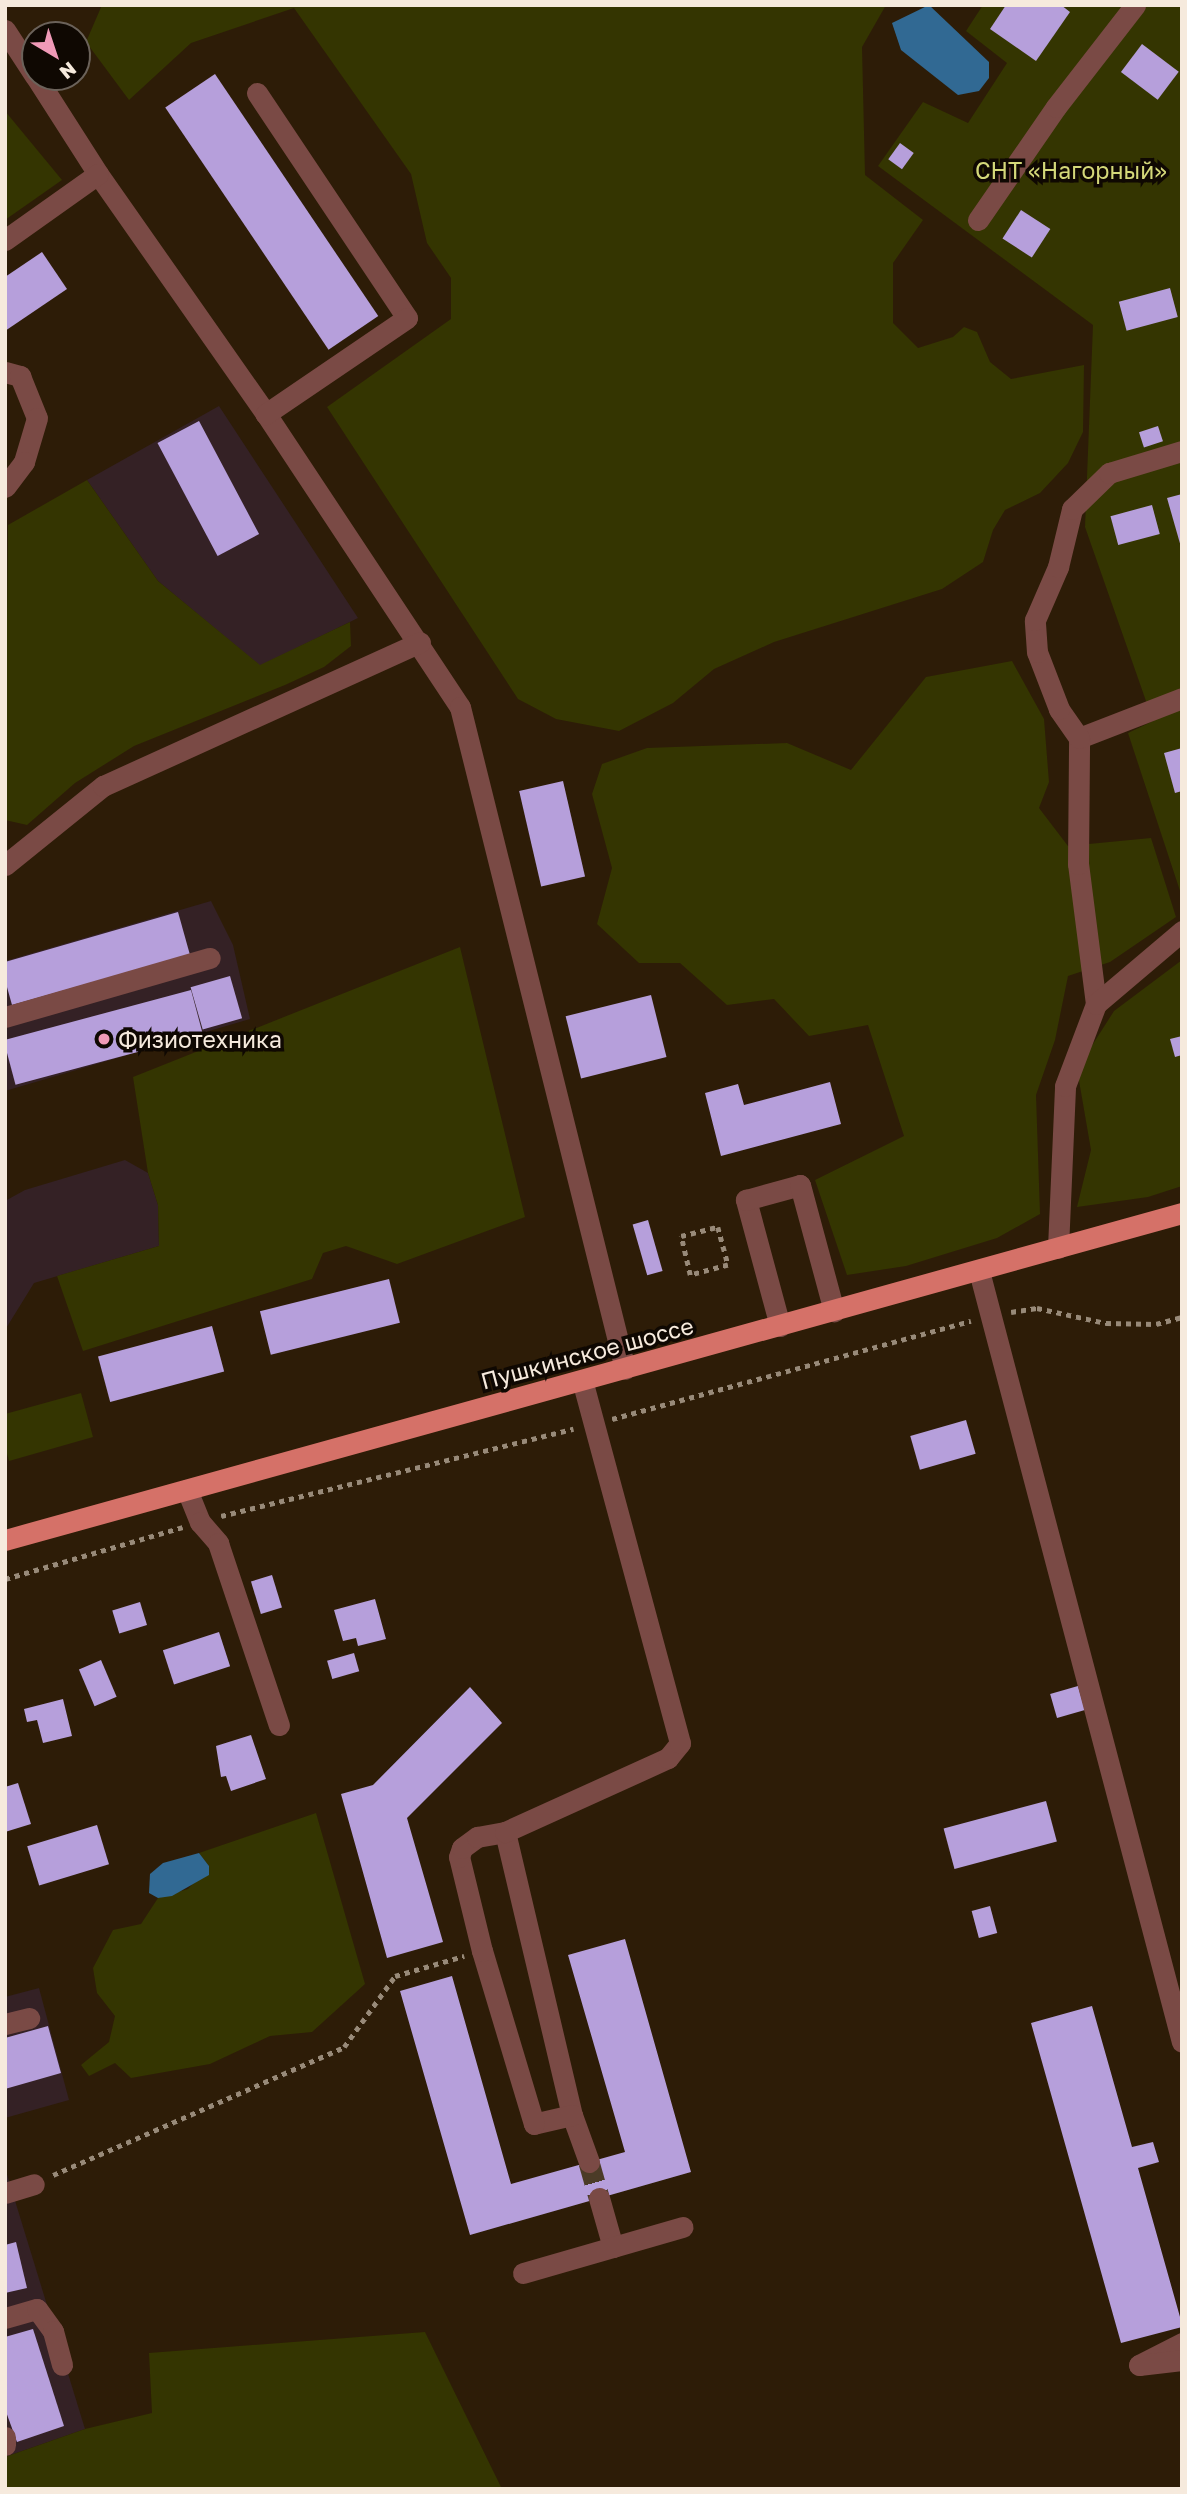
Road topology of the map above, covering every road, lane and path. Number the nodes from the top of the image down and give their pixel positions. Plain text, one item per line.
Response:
1 (1135, 5) edge
2 (5, 30) edge
3 (21, 55) edge
4 (44, 91) edge
5 (257, 93) dead end
6 (98, 174) junction
7 (978, 220) dead end
8 (5, 240) edge
9 (5, 372) edge
10 (266, 414) junction
11 (1182, 452) edge
12 (5, 487) edge
13 (420, 642) junction
14 (1182, 698) edge
15 (1079, 738) junction
16 (5, 865) edge
17 (1182, 931) edge
18 (210, 958) dead end
19 (1096, 1004) junction
20 (5, 1017) edge
21 (1182, 1213) edge
22 (1058, 1248) junction
23 (728, 1265) joint
24 (979, 1270) junction
25 (834, 1311) junction
26 (780, 1326) junction
27 (625, 1369) junction
28 (583, 1381) junction
29 (187, 1490) junction
30 (5, 1540) edge
31 (279, 1725) dead end
32 (505, 1832) junction
33 (482, 1951) junction
34 (29, 2018) dead end
35 (5, 2024) edge
36 (1182, 2042) edge
37 (572, 2115) junction
38 (589, 2162) tunnel mouth
39 (34, 2184) joint
40 (5, 2193) edge
41 (599, 2198) tunnel mouth
42 (682, 2227) dead end
43 (613, 2247) junction
44 (523, 2273) dead end
45 (5, 2318) edge
46 (1182, 2343) edge
47 (1182, 2360) edge
48 (62, 2365) dead end
49 (5, 2437) edge
50 (5, 2445) edge

1 - 7 street
2 - 3 street
4 - 6 street
5 - 10 street
6 - 8 street
6 - 10 street
9 - 12 street
10 - 13 street
11 - 15 street
13 - 16 street
13 - 27 street
14 - 15 street
15 - 19 street
17 - 19 street
18 - 20 street
19 - 22 street
21 - 22 main road, Пушкинское шоссе
22 - 24 main road, Пушкинское шоссе
23 - 23 path
24 - 25 main road, Пушкинское шоссе
24 - 36 street
25 - 26 main road, Пушкинское шоссе
25 - 26 street
26 - 27 main road, Пушкинское шоссе
27 - 28 main road, Пушкинское шоссе
28 - 29 main road, Пушкинское шоссе
28 - 32 street
29 - 30 main road, Пушкинское шоссе
29 - 31 street
32 - 33 street
32 - 37 street
33 - 37 street
33 - 39 path
34 - 35 street
37 - 38 street
39 - 40 street
41 - 43 street
42 - 43 street
43 - 44 street
45 - 48 street
46 - 47 street
49 - 50 street

